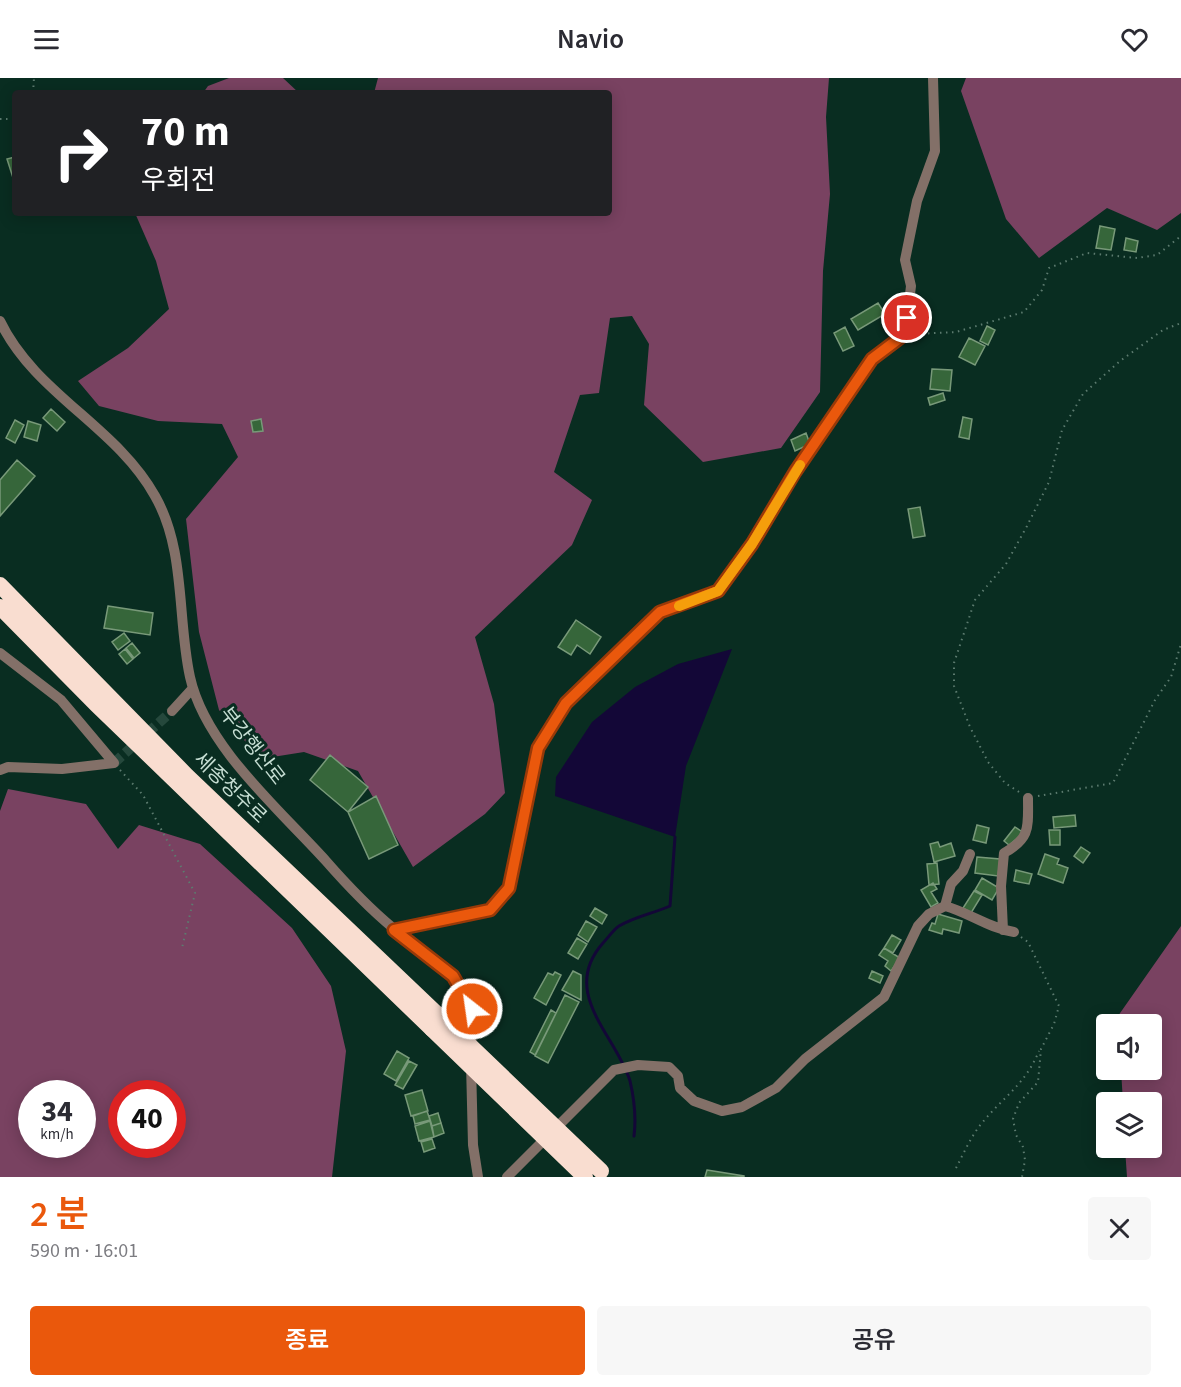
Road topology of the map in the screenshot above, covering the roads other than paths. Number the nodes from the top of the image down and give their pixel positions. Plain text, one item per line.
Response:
1 (933, 78) edge
2 (0, 321) edge
3 (0, 585) edge
4 (0, 607) edge
5 (0, 653) edge
6 (193, 688) junction
7 (172, 711) tunnel mouth
8 (0, 770) edge
9 (1028, 798) road end
10 (970, 854) dead end
11 (945, 906) junction
12 (394, 930) junction
13 (434, 1022) junction
14 (598, 1175) edge
15 (478, 1177) edge
16 (507, 1177) edge

1 - 12 street
2 - 6 street, 부강행산로
3 - 13 highway, 세종청주로
4 - 13 highway, 세종청주로
5 - 8 street
6 - 7 street
6 - 12 street, 부강행산로
9 - 11 street
10 - 11 street
11 - 16 street
12 - 15 street, 부강행산로
13 - 14 highway, bridge

